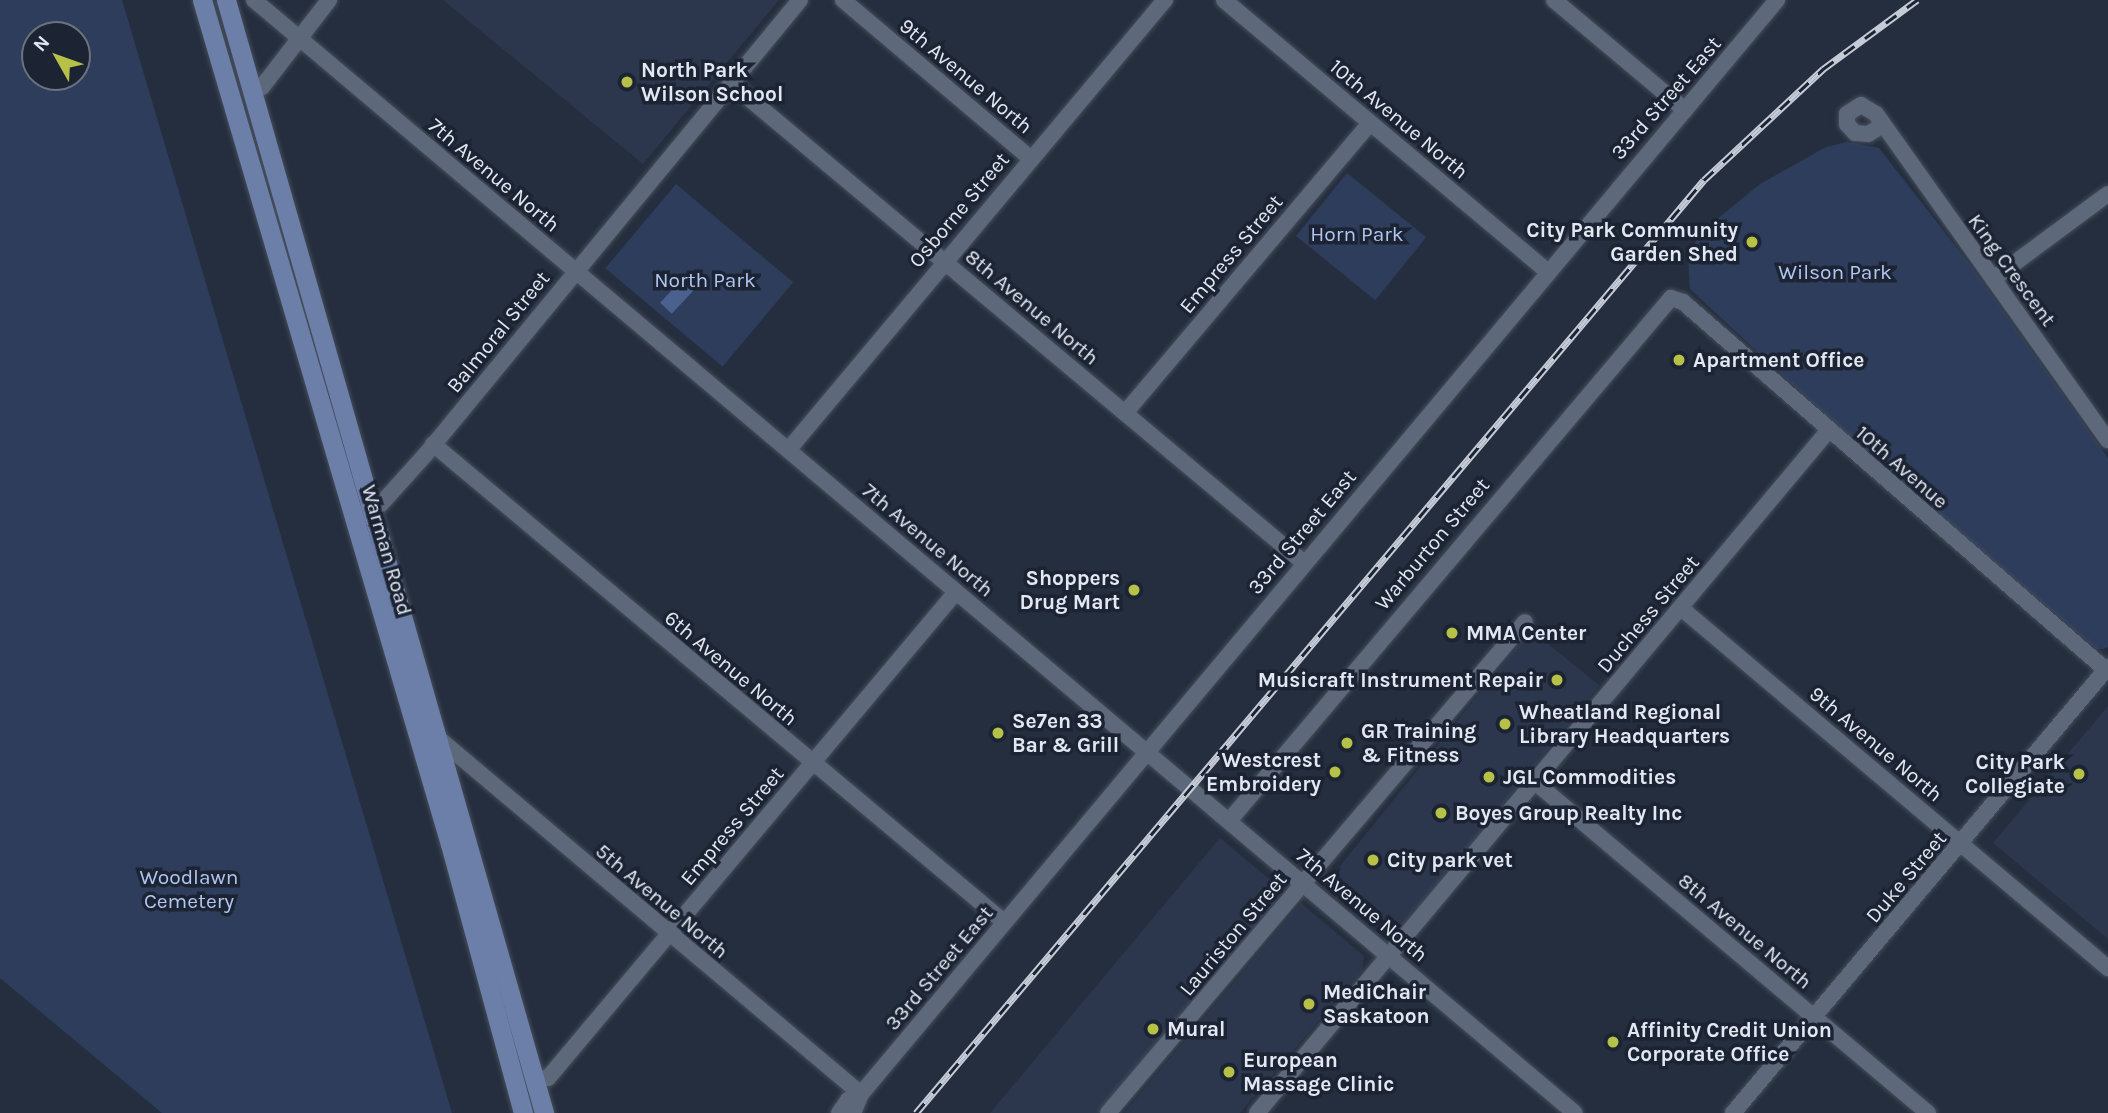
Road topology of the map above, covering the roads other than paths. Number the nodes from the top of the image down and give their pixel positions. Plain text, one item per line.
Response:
1 (202, 0) edge
2 (226, 0) edge
3 (254, 0) edge
4 (329, 0) edge
5 (800, 0) edge
6 (843, 0) edge
7 (1165, 0) edge
8 (1224, 0) edge
9 (1554, 0) edge
10 (1777, 0) edge
11 (302, 41) junction
12 (732, 84) junction
13 (250, 88) junction
14 (1685, 110) junction
15 (1370, 123) junction
16 (1881, 126) dead end
17 (1030, 158) junction
18 (2108, 194) edge
19 (944, 261) junction
20 (575, 270) junction
21 (1547, 271) junction
22 (1993, 279) junction
23 (1671, 298) joint
24 (1125, 413) junction
25 (1828, 430) junction
26 (2108, 440) edge
27 (433, 444) junction
28 (789, 449) junction
29 (362, 514) junction
30 (1304, 563) junction
31 (956, 592) junction
32 (1681, 608) junction
33 (1525, 622) dead end
34 (2107, 668) edge
35 (438, 738) junction
36 (1148, 750) junction
37 (811, 763) junction
38 (1535, 782) junction
39 (1229, 821) junction
40 (1962, 844) junction
41 (1304, 884) junction
42 (1004, 922) junction
43 (668, 934) junction
44 (1389, 956) junction
45 (2108, 968) edge
46 (1815, 1017) junction
47 (536, 1079) junction
48 (861, 1094) junction
49 (523, 1113) edge
50 (544, 1113) edge
51 (839, 1113) edge
52 (853, 1113) edge
53 (1108, 1113) edge
54 (1257, 1113) edge
55 (1575, 1113) edge
56 (1733, 1113) edge
57 (1928, 1113) edge

1 - 29 main road, Warman Road
2 - 13 main road, Warman Road
3 - 11 street, 7th Avenue North
4 - 11 street
5 - 12 street, Balmoral Street
6 - 17 street, 9th Avenue North
7 - 17 street, Osborne Street
8 - 15 street, 10th Avenue North
9 - 14 street
10 - 14 street, 33rd Street East
11 - 13 street
11 - 20 street, 7th Avenue North
12 - 19 street, 8th Avenue North
12 - 20 street, Balmoral Street
13 - 29 main road, Warman Road
14 - 21 street, 33rd Street East
15 - 21 street, 10th Avenue North
15 - 24 street, Empress Street
16 - 22 street, King Crescent
17 - 19 street, Osborne Street
18 - 22 street
19 - 24 street, 8th Avenue North
19 - 28 street, Osborne Street
20 - 27 street, Balmoral Street
20 - 28 street, 7th Avenue North
21 - 30 street, 33rd Street East
22 - 26 street, King Crescent
23 - 25 street, 10th Avenue
23 - 39 street, Warburton Street
24 - 30 street, 8th Avenue North
25 - 32 street, Duchess Street
25 - 34 street, 10th Avenue
27 - 29 street, Balmoral Street
27 - 37 street, 6th Avenue North
28 - 31 street, 7th Avenue North
29 - 35 main road, Warman Road
29 - 49 main road, Warman Road
30 - 36 street, 33rd Street East
31 - 36 street, 7th Avenue North
31 - 37 street, Empress Street
32 - 38 street, Duchess Street
32 - 40 street, 9th Avenue North
33 - 41 street, Lauriston Street
34 - 40 street, Duke Street
35 - 43 street, 5th Avenue North
35 - 47 main road, Warman Road
36 - 39 street, 7th Avenue North
36 - 42 street, 33rd Street East
37 - 42 street, 6th Avenue North
37 - 43 street, Empress Street
38 - 44 street, Duchess Street
38 - 46 street, 8th Avenue North
39 - 41 street, 7th Avenue North
40 - 45 street, 9th Avenue North
40 - 46 street, Duke Street
41 - 44 street, 7th Avenue North
41 - 53 street, Lauriston Street
42 - 48 street, 33rd Street East
43 - 47 street, Empress Street
43 - 48 street, 5th Avenue North
44 - 54 street, Duchess Street
44 - 55 street, 7th Avenue North
46 - 56 street, Duke Street
46 - 57 street, 8th Avenue North
47 - 50 main road, Warman Road
48 - 51 street, 33rd Street East
48 - 52 street, 33rd Street East

